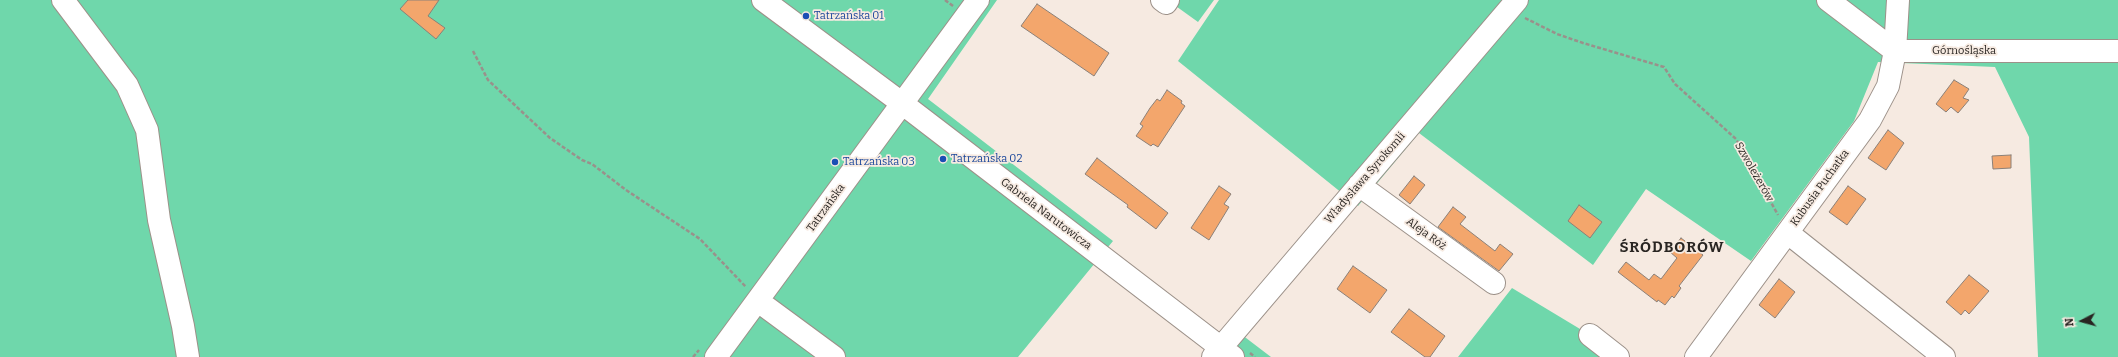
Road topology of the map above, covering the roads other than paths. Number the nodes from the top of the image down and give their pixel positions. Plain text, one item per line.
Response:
1 (63, 0) edge
2 (763, 0) edge
3 (978, 0) edge
4 (1162, 0) edge
5 (1168, 0) edge
6 (1828, 0) edge
7 (1898, 0) edge
8 (1510, 2) edge
9 (1895, 51) junction
10 (2118, 51) edge
11 (903, 104) junction
12 (1359, 185) junction
13 (1788, 233) junction
14 (1494, 283) dead end
15 (758, 301) junction
16 (1590, 336) dead end
17 (1222, 354) edge
18 (188, 357) edge
19 (716, 357) edge
20 (834, 357) edge
21 (1618, 357) edge
22 (1696, 357) edge
23 (1944, 357) edge

1 - 18 street
2 - 11 street, Gabriela Narutowicza
3 - 11 street, Tatrzańska
4 - 5 street
6 - 9 street
7 - 9 street, Kubusia Puchatka
8 - 12 street, Władysława Syrokomli
9 - 10 street, Górnośląska
9 - 13 street, Kubusia Puchatka
11 - 15 street, Tatrzańska
11 - 17 street, Gabriela Narutowicza
12 - 14 street, Aleja Róż
12 - 17 street, Władysława Syrokomli
13 - 22 street, Kubusia Puchatka
13 - 23 street
15 - 19 street, Tatrzańska
15 - 20 street
16 - 21 street

